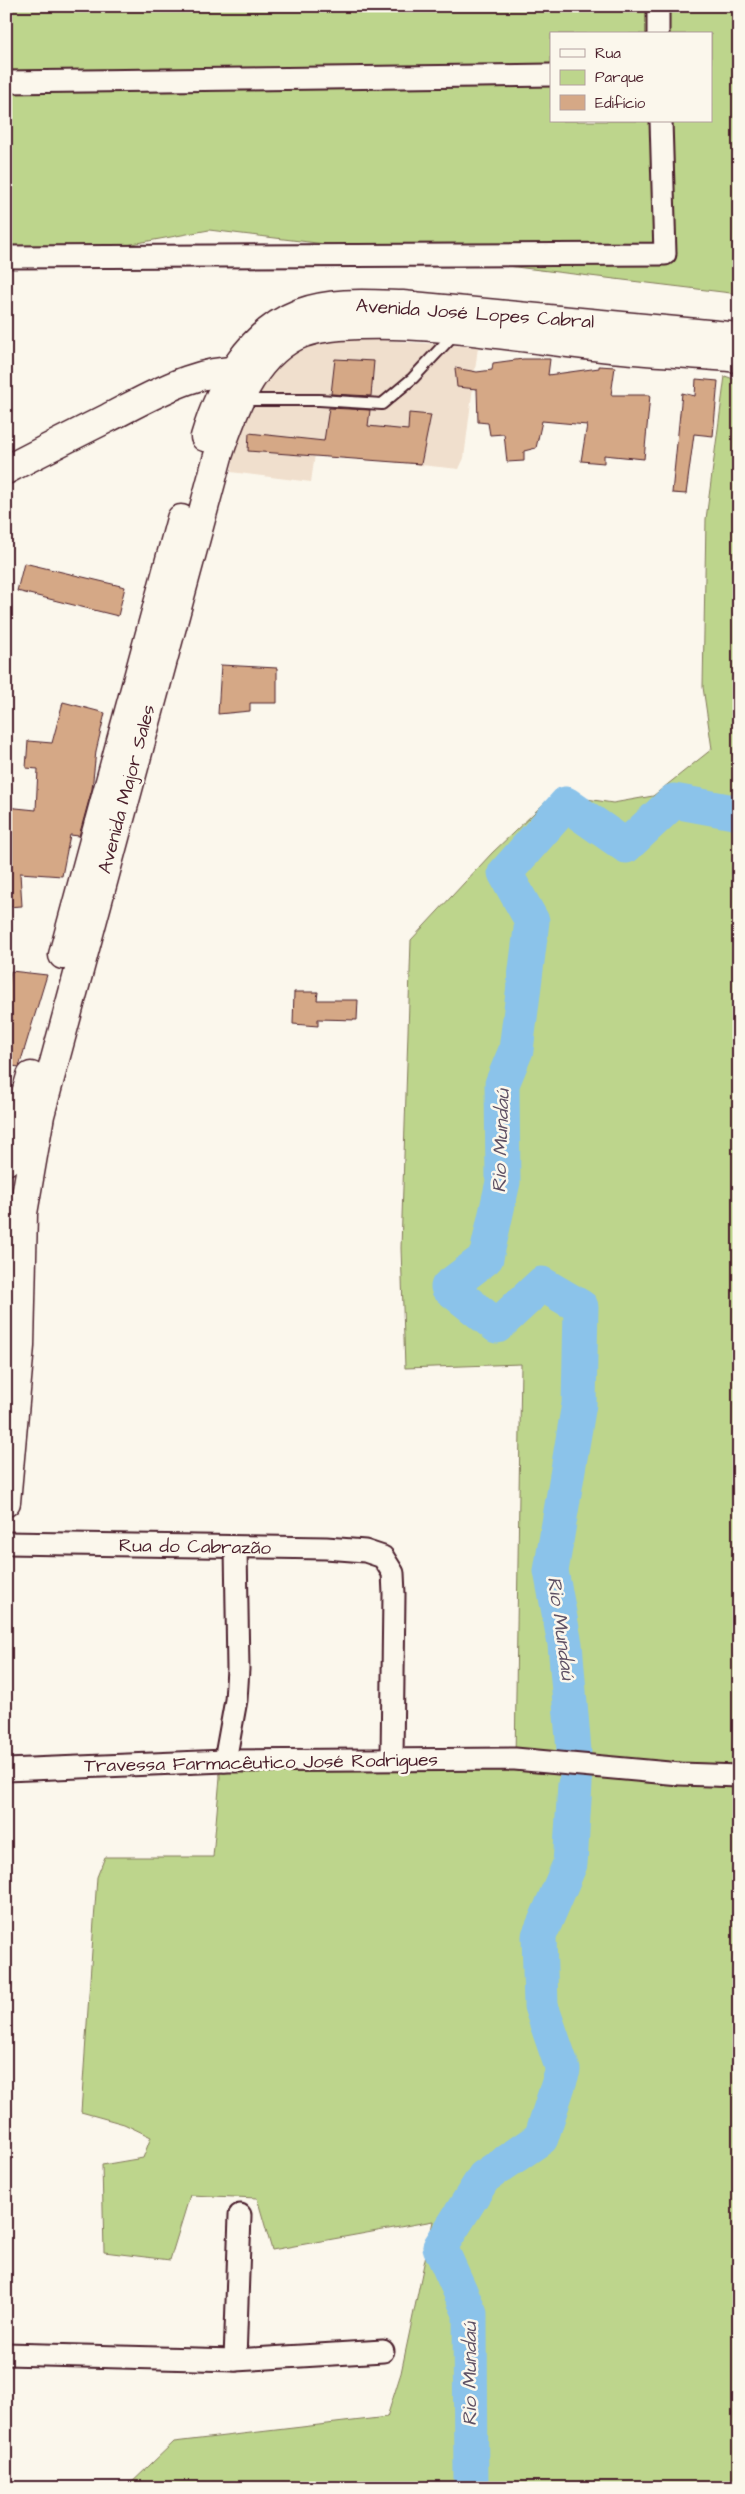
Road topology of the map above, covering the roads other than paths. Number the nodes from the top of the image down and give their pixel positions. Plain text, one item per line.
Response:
1 (658, 6) edge
2 (658, 32) edge
3 (550, 75) edge
4 (6, 82) edge
5 (661, 122) edge
6 (6, 257) edge
7 (458, 320) junction
8 (734, 347) edge
9 (245, 371) junction
10 (238, 400) junction
11 (6, 470) edge
12 (72, 960) junction
13 (6, 1161) edge
14 (14, 1211) edge
15 (13, 1345) edge
16 (6, 1502) edge
17 (6, 1543) edge
18 (236, 1548) junction
19 (392, 1758) junction
20 (225, 1761) junction
21 (6, 1770) edge
22 (739, 1776) edge
23 (240, 2215) dead end
24 (383, 2351) dead end
25 (6, 2354) edge
26 (235, 2360) junction

1 - 2 street
3 - 4 street
5 - 6 street
7 - 8 main road, Avenida José Lopes Cabral
7 - 9 main road, Avenida José Lopes Cabral
7 - 10 lane
9 - 10 main road, Avenida Major Sales
9 - 11 main road
9 - 12 main road, Avenida Major Sales
10 - 12 main road, Avenida Major Sales
12 - 13 main road, Avenida Major Sales
12 - 14 main road, Avenida Major Sales
14 - 15 main road, Avenida Major Sales
15 - 16 main road, Avenida Major Sales
17 - 18 street, Rua do Cabrazão
18 - 19 street, Rua do Cabrazão
18 - 20 street
19 - 20 street, Travessa Farmacêutico José Rodrigues
19 - 22 street, Travessa Farmacêutico José Rodrigues
20 - 21 street, Travessa Farmacêutico José Rodrigues
23 - 26 street
24 - 26 street
25 - 26 street

